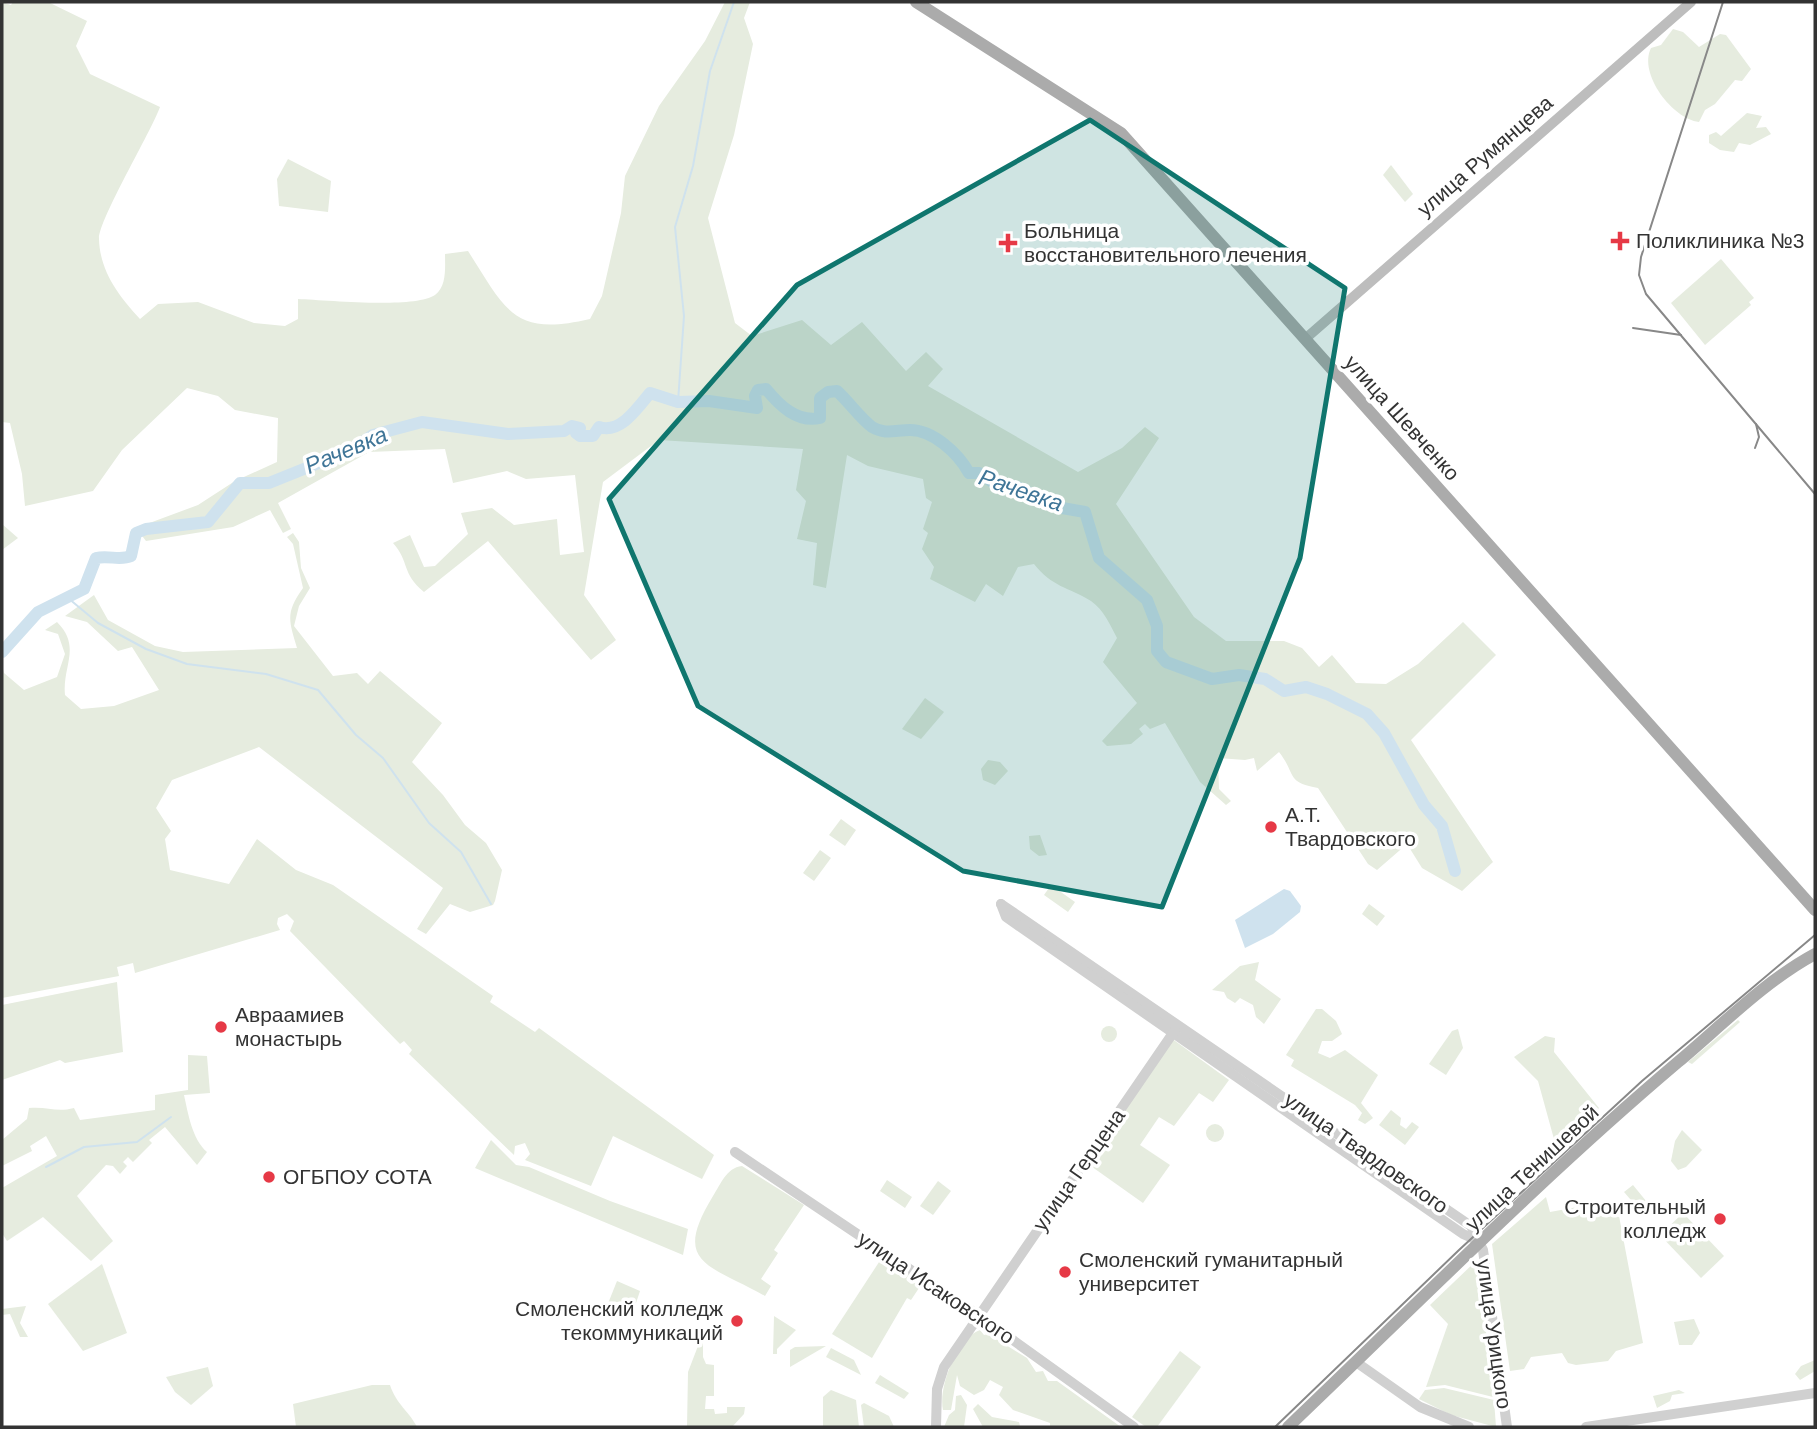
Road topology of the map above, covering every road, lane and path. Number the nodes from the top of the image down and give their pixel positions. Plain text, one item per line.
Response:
1 (916, 2) edge
2 (1691, 2) edge
3 (1305, 339) junction
4 (1796, 888) junction
5 (1815, 895) edge
6 (1815, 911) edge
7 (1815, 947) edge
8 (1815, 954) edge
9 (1797, 963) junction
10 (1815, 963) edge
11 (1180, 1024) junction
12 (1172, 1034) junction
13 (1347, 1139) junction
14 (1339, 1149) junction
15 (735, 1152) dead end
16 (1481, 1242) junction
17 (978, 1315) junction
18 (1356, 1362) junction
19 (1815, 1394) edge
20 (936, 1427) edge
21 (1134, 1427) edge
22 (1288, 1427) edge
23 (1469, 1427) edge
24 (1507, 1427) edge
25 (1586, 1427) edge

1 - 3 main road, улица Шевченко
2 - 3 main road, улица Румянцева
3 - 4 main road, улица Шевченко
4 - 5 main road
4 - 6 main road, улица Шевченко
7 - 9 main road
8 - 9 main road, улица Тенишевой
9 - 10 main road
9 - 16 main road, улица Тенишевой
11 - 12 street, улица Герцена
11 - 12 street, улица Твардовского
11 - 13 street, улица Твардовского
12 - 14 street, улица Твардовского
12 - 17 street, улица Герцена
13 - 14 street
13 - 16 street, улица Твардовского
14 - 16 street, улица Твардовского
15 - 17 street, улица Исаковского
16 - 18 main road, улица Тенишевой
16 - 24 street, улица Урицкого
17 - 20 street, улица Герцена
17 - 21 street, улица Исаковского
18 - 22 main road, улица Тенишевой
18 - 23 street, улица Урицкого
19 - 25 street

